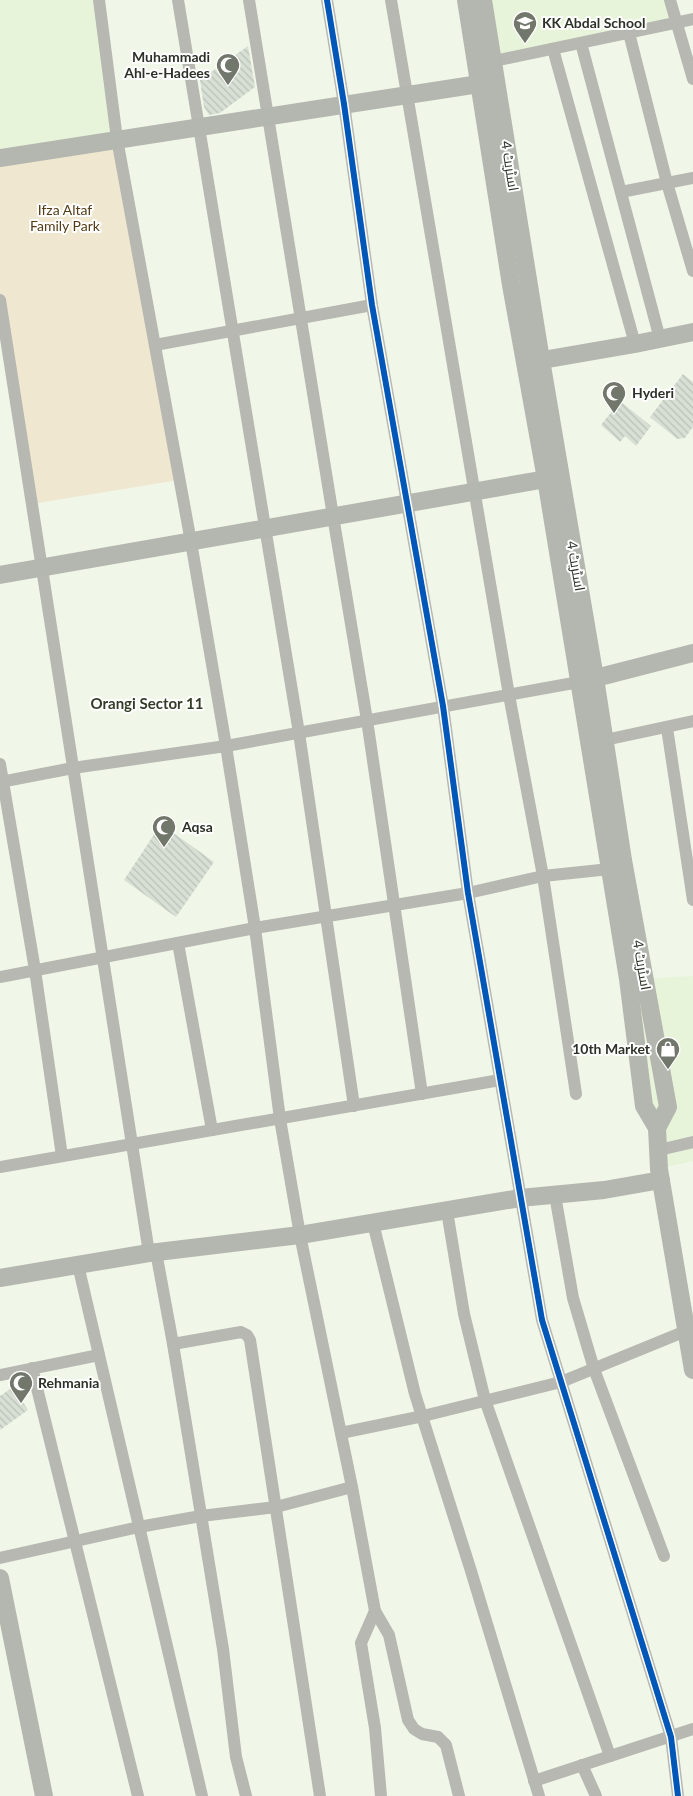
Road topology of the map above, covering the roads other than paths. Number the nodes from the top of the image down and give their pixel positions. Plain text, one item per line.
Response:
1 (99, 0) edge
2 (178, 0) edge
3 (249, 0) edge
4 (327, 0) edge
5 (391, 0) edge
6 (466, 0) edge
7 (484, 0) edge
8 (670, 0) edge
9 (693, 20) edge
10 (676, 24) junction
11 (629, 33) junction
12 (581, 43) junction
13 (553, 49) junction
14 (484, 63) junction
15 (693, 79) edge
16 (479, 84) junction
17 (406, 94) junction
18 (344, 104) junction
19 (268, 116) junction
20 (199, 127) junction
21 (117, 140) junction
22 (0, 158) edge
23 (693, 178) edge
24 (667, 183) junction
25 (621, 192) junction
26 (693, 271) edge
27 (0, 300) edge
28 (372, 306) junction
29 (300, 318) junction
30 (233, 331) junction
31 (693, 332) edge
32 (660, 339) junction
33 (635, 344) junction
34 (155, 345) junction
35 (541, 360) junction
36 (5, 362) edge
37 (524, 363) junction
38 (546, 479) junction
39 (475, 491) junction
40 (407, 503) junction
41 (332, 516) junction
42 (266, 528) junction
43 (191, 542) junction
44 (42, 568) junction
45 (0, 575) edge
46 (693, 653) edge
47 (587, 680) junction
48 (509, 695) junction
49 (443, 706) junction
50 (367, 720) junction
51 (693, 721) edge
52 (667, 728) junction
53 (299, 733) junction
54 (604, 740) junction
55 (226, 746) junction
56 (0, 764) edge
57 (73, 768) junction
58 (1, 782) edge
59 (610, 869) junction
60 (542, 876) junction
61 (468, 893) junction
62 (693, 900) edge
63 (393, 906) junction
64 (326, 917) junction
65 (255, 928) junction
66 (178, 944) junction
67 (103, 958) junction
68 (36, 970) junction
69 (0, 977) edge
70 (500, 1080) junction
71 (422, 1094) junction
72 (576, 1094) dead end
73 (354, 1106) junction
74 (280, 1119) junction
75 (657, 1128) junction
76 (212, 1130) junction
77 (693, 1142) edge
78 (131, 1145) junction
79 (659, 1150) junction
80 (62, 1156) junction
81 (0, 1167) edge
82 (661, 1180) junction
83 (555, 1195) junction
84 (520, 1198) junction
85 (448, 1210) junction
86 (373, 1223) junction
87 (300, 1235) junction
88 (152, 1252) junction
89 (78, 1264) junction
90 (0, 1278) edge
91 (690, 1329) edge
92 (173, 1344) junction
93 (99, 1355) junction
94 (32, 1368) junction
95 (594, 1369) junction
96 (693, 1370) edge
97 (0, 1375) edge
98 (561, 1382) junction
99 (485, 1400) junction
100 (423, 1416) junction
101 (341, 1433) junction
102 (352, 1487) junction
103 (276, 1507) junction
104 (201, 1516) junction
105 (139, 1527) junction
106 (74, 1541) junction
107 (664, 1556) dead end
108 (0, 1558) edge
109 (0, 1578) edge
110 (375, 1611) junction
111 (693, 1730) edge
112 (671, 1737) junction
113 (610, 1756) junction
114 (582, 1765) junction
115 (534, 1781) junction
116 (44, 1796) edge
117 (138, 1796) edge
118 (202, 1796) edge
119 (246, 1796) edge
120 (320, 1796) edge
121 (381, 1796) edge
122 (459, 1796) edge
123 (539, 1796) edge
124 (596, 1796) edge
125 (678, 1796) edge

1 - 21 street
2 - 20 street
3 - 19 street
4 - 18 street
5 - 17 street
6 - 14 main road, اسٹریٹ 4
7 - 14 main road, اسٹریٹ 4
8 - 10 street
9 - 10 street
10 - 11 street
10 - 15 street
11 - 12 street
11 - 24 street
12 - 13 street
12 - 25 street
13 - 14 street
13 - 33 street
14 - 16 main road, اسٹریٹ 4
14 - 35 main road, اسٹریٹ 4
16 - 17 main road
16 - 37 main road, اسٹریٹ 4
17 - 18 main road
17 - 39 street
18 - 19 main road
18 - 28 street
19 - 20 main road
19 - 29 street
20 - 21 main road
20 - 30 street
21 - 22 main road
21 - 34 street
23 - 24 street
24 - 25 street
24 - 26 street
25 - 32 street
27 - 36 street
28 - 29 street
28 - 40 street
29 - 30 street
29 - 41 street
30 - 34 street
30 - 42 street
31 - 32 main road
32 - 33 main road
33 - 35 main road
34 - 43 street
35 - 37 main road
35 - 47 main road, اسٹریٹ 4
36 - 44 street
37 - 38 main road, اسٹریٹ 4
38 - 39 main road
38 - 47 main road, اسٹریٹ 4
39 - 40 main road
39 - 48 street
40 - 41 main road
40 - 49 street
41 - 42 main road
41 - 50 street
42 - 43 main road
42 - 53 street
43 - 44 main road
43 - 55 street
44 - 45 main road
44 - 57 street
46 - 47 main road
47 - 48 street
47 - 54 main road, اسٹریٹ 4
47 - 59 main road, اسٹریٹ 4
48 - 49 street
48 - 60 street
49 - 50 street
49 - 61 street
50 - 53 street
50 - 63 street
51 - 52 street
52 - 54 street
52 - 62 street
53 - 55 street
53 - 64 street
54 - 75 main road, اسٹریٹ 4
55 - 57 street
55 - 65 street
56 - 58 street
57 - 58 street
57 - 67 street
58 - 68 street
59 - 60 street
59 - 75 main road, اسٹریٹ 4
60 - 61 street
60 - 72 street
61 - 63 street
61 - 70 street
63 - 64 street
63 - 71 street
64 - 65 street
64 - 73 street
65 - 66 street
65 - 74 street
66 - 67 street
66 - 76 street
67 - 68 street
67 - 78 street
68 - 69 street
68 - 80 street
70 - 71 street
70 - 84 street
71 - 73 street
73 - 74 street
74 - 76 street
74 - 87 street
75 - 79 main road, اسٹریٹ 4
76 - 78 street
77 - 79 street
78 - 80 street
78 - 88 street
79 - 82 main road, اسٹریٹ 4
80 - 81 street
82 - 83 main road
82 - 91 main road, اسٹریٹ 4
83 - 84 main road
83 - 95 street
84 - 85 main road
84 - 98 street
85 - 86 main road
85 - 99 street
86 - 87 main road
86 - 100 street
87 - 88 main road
87 - 101 street
88 - 89 main road
88 - 92 street
89 - 90 main road
89 - 93 street
91 - 95 street
91 - 96 main road, اسٹریٹ 4
92 - 103 street
92 - 104 street
93 - 94 street
93 - 105 street
94 - 97 street
94 - 106 street
95 - 98 street
95 - 107 street
98 - 99 street
98 - 112 street
99 - 100 street
99 - 113 street
100 - 101 street
100 - 115 street
101 - 102 street
102 - 103 street
102 - 110 street
103 - 104 street
103 - 120 street
104 - 105 street
104 - 119 street
105 - 106 street
105 - 118 street
106 - 108 street
106 - 117 street
109 - 116 main road
110 - 121 street
110 - 122 street
111 - 112 street
112 - 113 street
112 - 125 street
113 - 114 street
114 - 115 street
114 - 124 street
115 - 123 street

